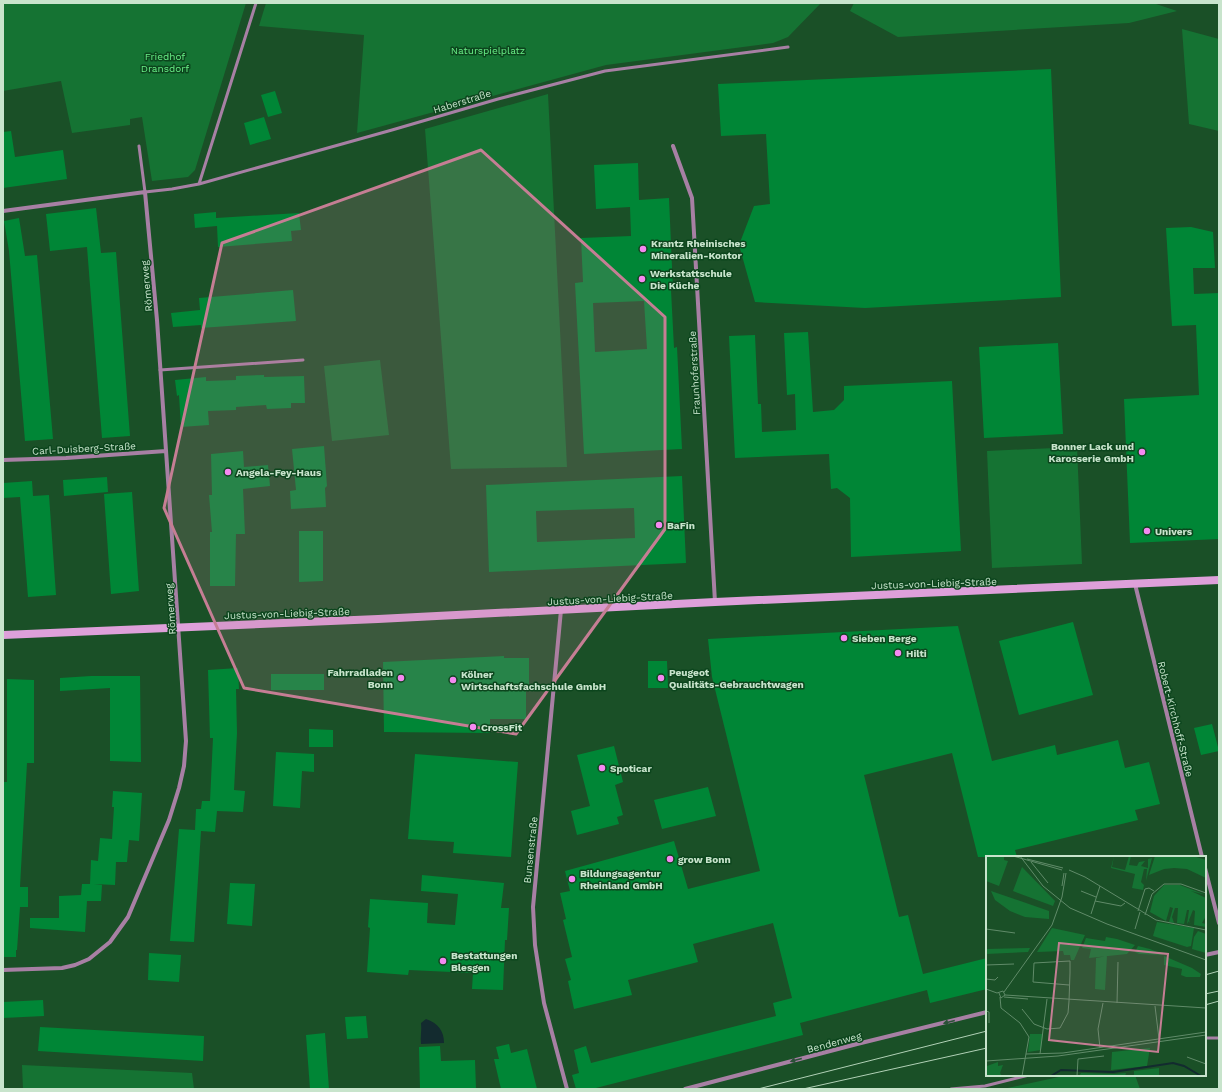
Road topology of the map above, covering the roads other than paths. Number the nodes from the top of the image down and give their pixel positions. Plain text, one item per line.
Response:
1 (256, 3) edge
2 (788, 47) dead end
3 (139, 146) dead end
4 (673, 146) dead end
5 (199, 184) junction
6 (145, 192) junction
7 (3, 211) edge
8 (303, 360) dead end
9 (160, 370) junction
10 (166, 451) junction
11 (3, 460) edge
12 (1219, 580) edge
13 (1135, 584) junction
14 (715, 602) junction
15 (561, 610) junction
16 (179, 628) junction
17 (3, 635) edge
18 (1202, 856) edge
19 (1206, 872) edge
20 (1219, 923) edge
21 (1219, 952) edge
22 (1206, 955) edge
23 (3, 970) edge
24 (986, 1012) edge
25 (1206, 1038) edge
26 (1219, 1038) edge
27 (1025, 1076) edge
28 (567, 1089) edge
29 (685, 1089) edge
30 (951, 1089) edge

1 - 5 lane
2 - 5 lane, Haberstraße
3 - 6 lane, Römerweg
4 - 14 street, Fraunhoferstraße
5 - 6 lane, Haberstraße
6 - 7 street
6 - 9 street, Römerweg
8 - 9 lane
9 - 10 street, Römerweg
10 - 11 street, Carl-Duisberg-Straße
10 - 16 street, Römerweg
12 - 13 main road, Justus-von-Liebig-Straße
13 - 14 main road, Justus-von-Liebig-Straße
13 - 18 street, Robert-Kirchhoff-Straße
14 - 15 main road, Justus-von-Liebig-Straße
15 - 16 main road, Justus-von-Liebig-Straße
15 - 28 street, Bunsenstraße
16 - 17 main road, Justus-von-Liebig-Straße
16 - 23 street, Römerweg
19 - 20 street
21 - 22 street
24 -> 29 street, Bendenweg
25 - 26 lane
27 - 30 lane

